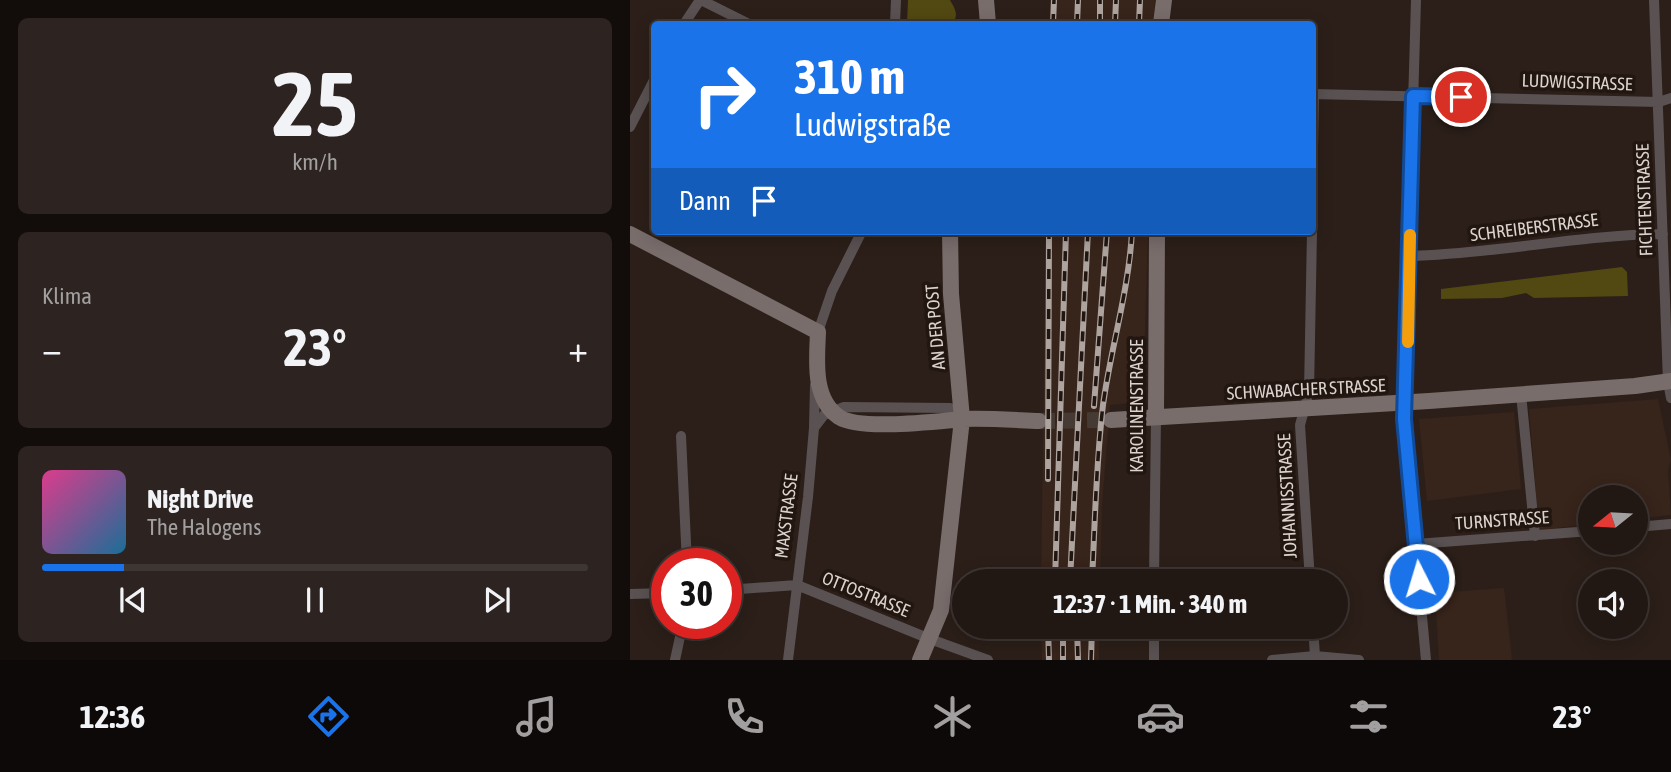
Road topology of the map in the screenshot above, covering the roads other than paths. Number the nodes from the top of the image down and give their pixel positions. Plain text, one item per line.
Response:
1 (700, 0) edge
2 (896, 0) edge
3 (986, 0) edge
4 (1164, 0) edge
5 (1416, 0) edge
6 (1654, 0) edge
7 (686, 21) edge
8 (742, 21) edge
9 (895, 21) edge
10 (988, 21) edge
11 (1161, 21) edge
12 (651, 86) edge
13 (1316, 94) edge
14 (1413, 96) junction
15 (1671, 98) edge
16 (1659, 102) junction
17 (630, 127) edge
18 (630, 234) edge
19 (1662, 234) junction
20 (860, 235) edge
21 (950, 235) edge
22 (1157, 235) edge
23 (1312, 235) edge
24 (1410, 256) junction
25 (818, 332) junction
26 (817, 375) junction
27 (1670, 387) edge
28 (1521, 394) junction
29 (1406, 403) junction
30 (1304, 409) junction
31 (832, 411) junction
32 (1156, 416) junction
33 (962, 419) junction
34 (1111, 420) tunnel mouth
35 (1039, 421) tunnel mouth
36 (848, 422) junction
37 (814, 428) junction
38 (681, 436) dead end
39 (1671, 524) edge
40 (1648, 526) edge
41 (1578, 532) edge
42 (1535, 536) junction
43 (1416, 544) junction
44 (686, 548) edge
45 (1154, 569) edge
46 (1309, 569) edge
47 (797, 585) junction
48 (742, 589) edge
49 (651, 593) edge
50 (630, 594) edge
51 (680, 639) edge
52 (930, 639) junction
53 (1154, 639) edge
54 (1314, 639) edge
55 (1315, 656) junction
56 (675, 660) edge
57 (788, 660) edge
58 (920, 660) edge
59 (988, 660) edge
60 (1154, 660) edge
61 (1272, 660) edge
62 (1359, 660) edge
63 (1426, 660) edge

1 - 7 street
1 - 8 street
2 - 9 street
3 - 10 main road
4 - 11 main road
5 - 14 street
6 - 16 street, FICHTENSTRASSE
12 - 17 street
13 - 14 street, LUDWIGSTRASSE
14 - 16 street, LUDWIGSTRASSE
14 - 24 street
15 - 16 street, LUDWIGSTRASSE
16 - 19 street, FICHTENSTRASSE
18 - 25 main road
19 - 24 street, SCHREIBERSTRASSE
19 - 27 street, FICHTENSTRASSE
20 - 25 street, MAXSTRASSE
21 - 33 main road, AN DER POST
22 - 32 main road, KAROLINENSTRASSE
23 - 30 street, JOHANNISSTRASSE
24 - 29 street
25 - 26 main road, MAXSTRASSE
26 - 31 main road, MAXSTRASSE
26 - 37 street, MAXSTRASSE
27 - 28 main road, SCHWABACHER STRASSE
28 - 29 main road, SCHWABACHER STRASSE
28 - 42 street
29 - 30 main road, SCHWABACHER STRASSE
29 - 43 street
30 - 32 main road, SCHWABACHER STRASSE
30 - 46 street, JOHANNISSTRASSE
31 - 33 street
31 - 36 main road
31 - 37 street
32 - 34 main road, SCHWABACHER STRASSE
32 - 45 street, KAROLINENSTRASSE
33 - 35 main road
33 - 36 main road
33 - 52 main road, AN DER POST
36 - 37 street
37 - 47 street, MAXSTRASSE
38 - 44 street
39 - 40 street
41 - 42 street, TURNSTRASSE
42 - 43 street, TURNSTRASSE
43 - 63 street
47 - 48 street, OTTOSTRASSE
47 - 52 street, OTTOSTRASSE
47 - 57 street, MAXSTRASSE
49 - 50 street
51 - 56 street
52 - 58 main road, AN DER POST
52 - 59 street, OTTOSTRASSE
53 - 60 street
54 - 55 street
55 - 61 street
55 - 62 street

